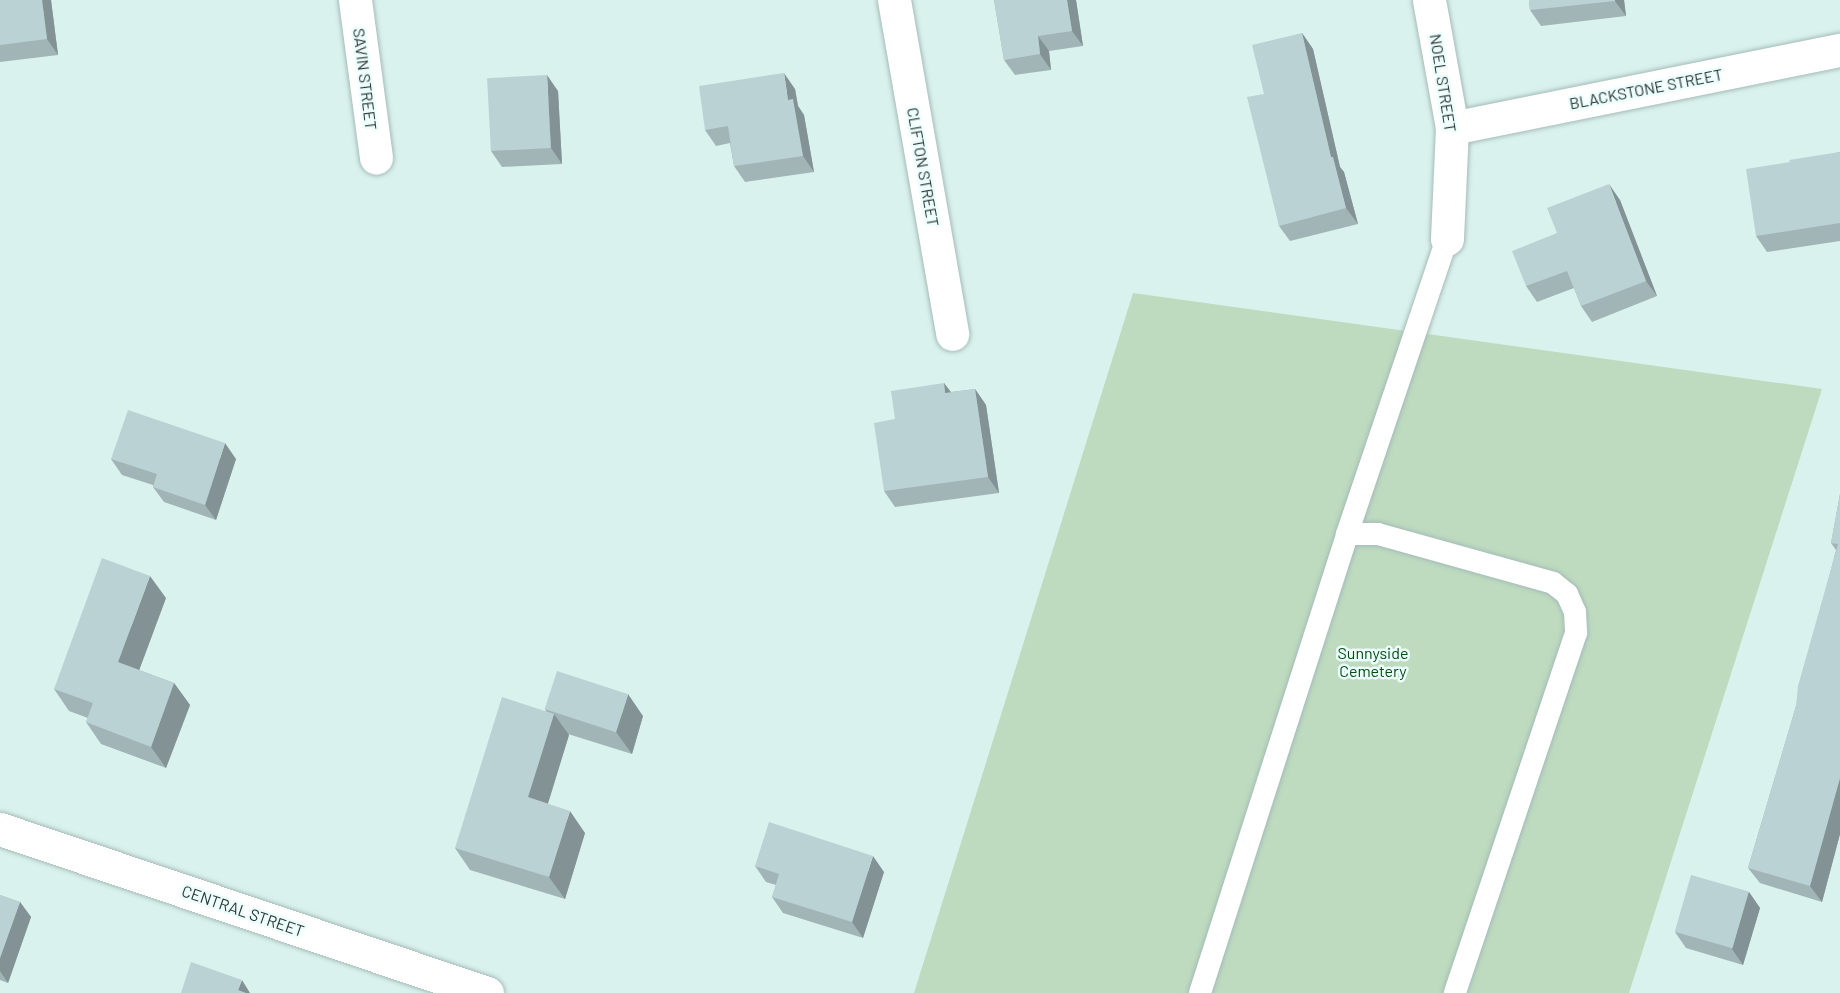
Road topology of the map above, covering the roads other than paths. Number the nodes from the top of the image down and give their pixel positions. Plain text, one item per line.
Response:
1 (355, 0) edge
2 (894, 0) edge
3 (1429, 0) edge
4 (1840, 51) edge
5 (1452, 128) junction
6 (376, 158) dead end
7 (1447, 239) joint
8 (952, 334) dead end
9 (1347, 534) junction
10 (0, 829) edge
11 (487, 993) edge
12 (1200, 993) edge
13 (1455, 993) edge

1 - 6 street, SAVIN STREET
2 - 8 street, CLIFTON STREET
3 - 5 street, NOEL STREET
4 - 5 street, BLACKSTONE STREET
5 - 7 street, NOEL STREET
7 - 9 lane
9 - 12 lane
9 - 13 lane
10 - 11 street, CENTRAL STREET

